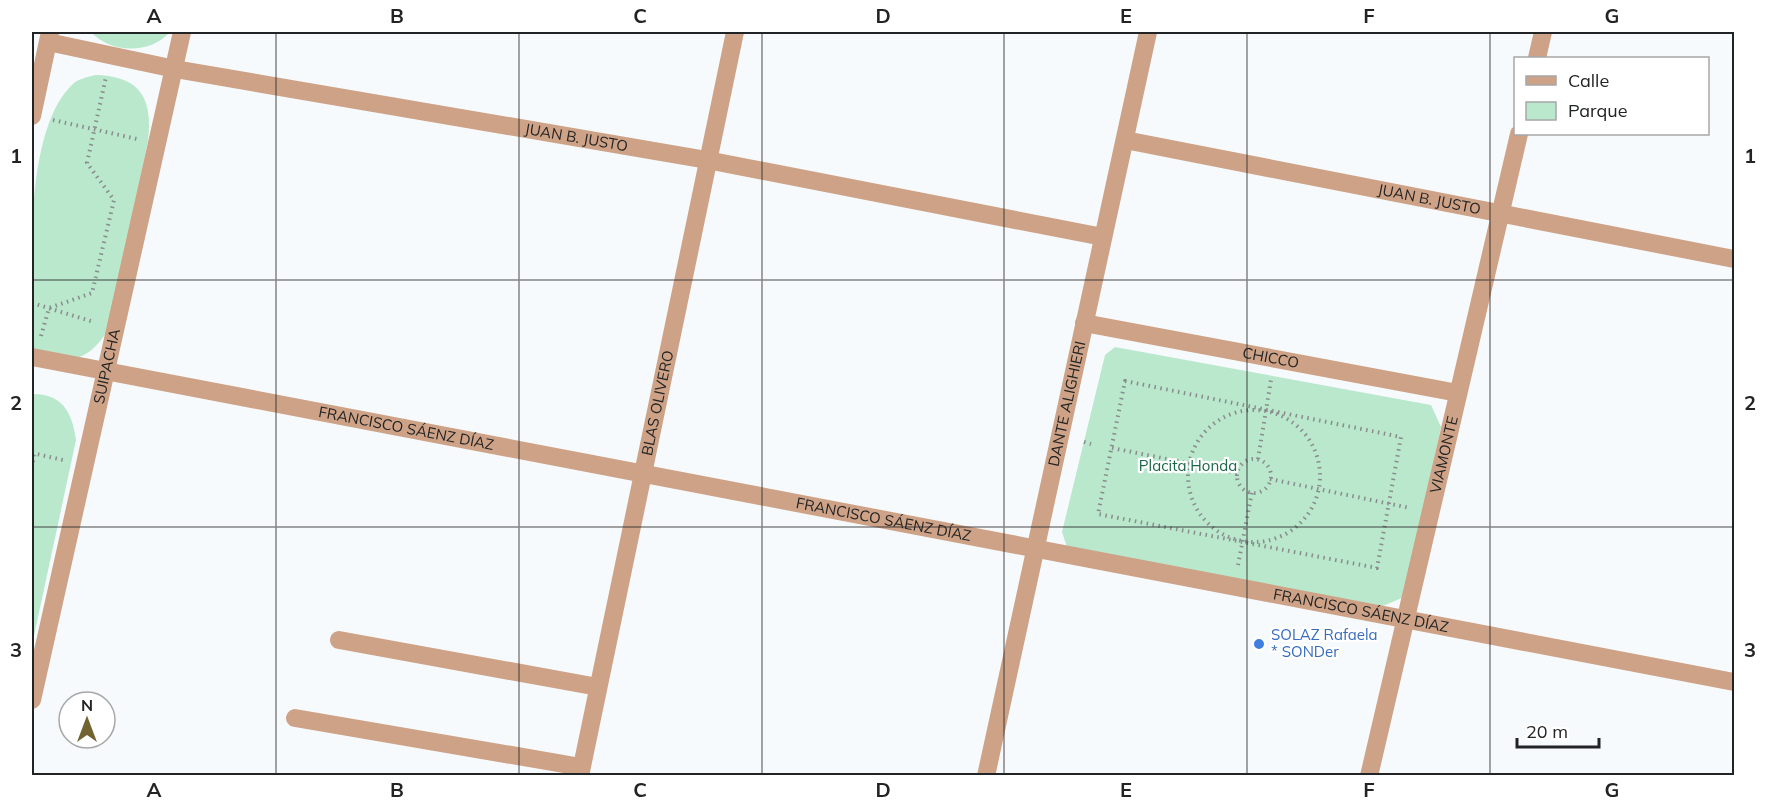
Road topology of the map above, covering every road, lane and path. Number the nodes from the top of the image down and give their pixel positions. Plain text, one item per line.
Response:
1 (182, 32) edge
2 (735, 32) edge
3 (1148, 32) edge
4 (1543, 32) edge
5 (49, 37) edge
6 (112, 55) junction
7 (1537, 57) edge
8 (175, 69) junction
9 (32, 116) edge
10 (50, 119) dead end
11 (94, 129) junction
12 (1519, 135) edge
13 (1125, 140) junction
14 (148, 141) dead end
15 (707, 160) junction
16 (1501, 212) junction
17 (1103, 237) junction
18 (1734, 259) edge
19 (32, 303) edge
20 (49, 308) junction
21 (1084, 323) junction
22 (99, 324) dead end
23 (33, 357) edge
24 (1275, 359) junction
25 (107, 372) junction
26 (1458, 393) junction
27 (1266, 409) junction
28 (1084, 442) dead end
29 (1091, 444) dead end
30 (1112, 448) junction
31 (33, 454) edge
32 (1258, 459) junction
33 (72, 462) dead end
34 (1188, 464) junction
35 (32, 468) edge
36 (1237, 473) junction
37 (643, 474) junction
38 (1270, 479) junction
39 (1318, 489) junction
40 (1252, 492) junction
41 (1388, 504) junction
42 (1411, 508) dead end
43 (1242, 542) junction
44 (1037, 549) junction
45 (1234, 586) junction
46 (1405, 619) junction
47 (339, 640) dead end
48 (1734, 682) edge
49 (598, 687) junction
50 (32, 700) edge
51 (295, 718) dead end
52 (580, 771) edge
53 (986, 776) edge
54 (1369, 776) edge

1 - 8 street, SUIPACHA
2 - 15 street, BLAS OLIVERO
3 - 13 street, DANTE ALIGHIERI
4 - 7 street
5 - 6 street, JUAN B. JUSTO
5 - 9 street
6 - 8 street, JUAN B. JUSTO
6 - 11 path
8 - 15 street, JUAN B. JUSTO
8 - 25 street, SUIPACHA
10 - 11 path
11 - 14 path
11 - 20 path
12 - 16 street, VIAMONTE
13 - 16 street, JUAN B. JUSTO
13 - 17 street, DANTE ALIGHIERI
15 - 17 street, JUAN B. JUSTO
15 - 37 street, BLAS OLIVERO
16 - 18 street, JUAN B. JUSTO
16 - 26 street, VIAMONTE
17 - 21 street, DANTE ALIGHIERI
19 - 20 path
20 - 22 path
20 - 23 path
21 - 24 street, CHICCO
21 - 44 street, DANTE ALIGHIERI
23 - 25 street, FRANCISCO SÁENZ DÍAZ
24 - 26 street, CHICCO
24 - 27 path
25 - 37 street, FRANCISCO SÁENZ DÍAZ
25 - 50 street, SUIPACHA
26 - 46 street, VIAMONTE
27 - 30 path
27 - 32 path
27 - 34 path
27 - 39 path
27 - 41 path
28 - 29 path
30 - 34 path
30 - 43 path
31 - 33 path
31 - 35 path
32 - 36 path
32 - 38 path
34 - 36 path
34 - 43 path
36 - 40 path
37 - 44 street, FRANCISCO SÁENZ DÍAZ
37 - 49 street, BLAS OLIVERO
38 - 39 path
38 - 40 path
39 - 41 path
39 - 43 path
40 - 43 path
41 - 42 path
41 - 43 path
43 - 45 path
44 - 45 street, FRANCISCO SÁENZ DÍAZ
44 - 53 street, DANTE ALIGHIERI
45 - 46 street, FRANCISCO SÁENZ DÍAZ
46 - 48 street, FRANCISCO SÁENZ DÍAZ
46 - 54 street, VIAMONTE
47 - 49 street
49 - 52 street, BLAS OLIVERO
51 - 52 street

